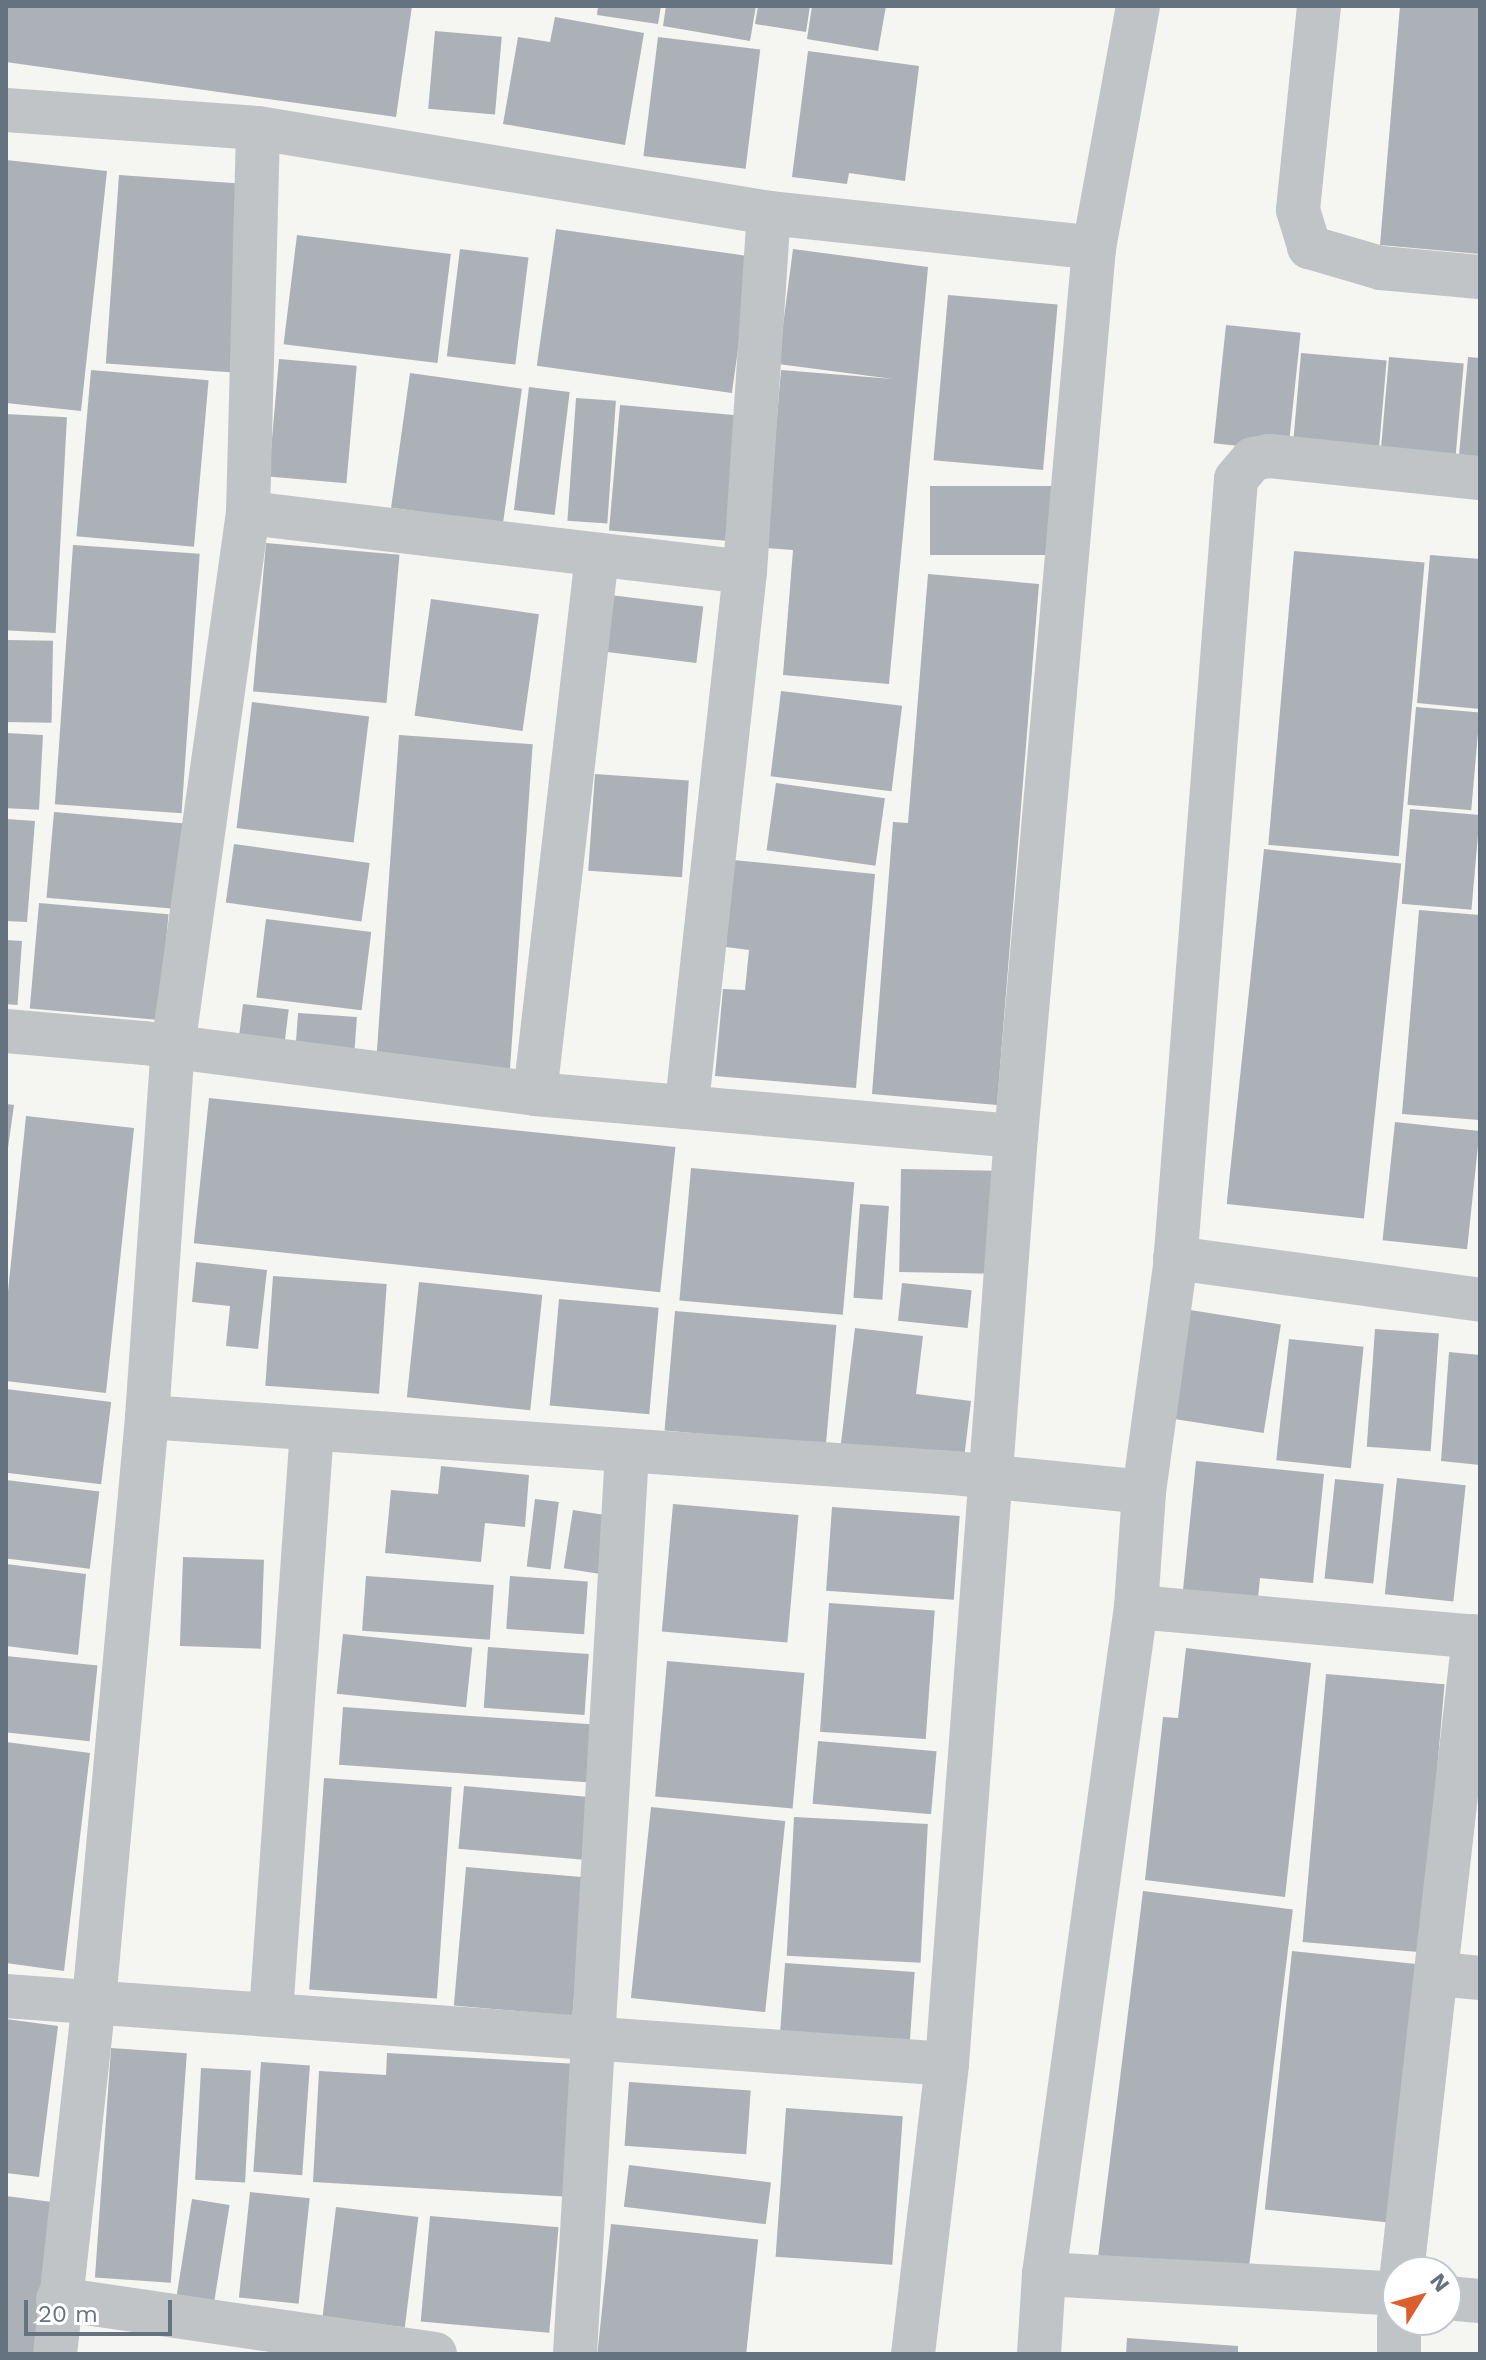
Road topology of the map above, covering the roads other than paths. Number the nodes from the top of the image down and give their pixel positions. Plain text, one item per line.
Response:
1 (1138, 6) edge
2 (1319, 6) edge
3 (6, 110) edge
4 (258, 128) junction
5 (769, 213) junction
6 (1094, 248) junction
7 (1480, 277) edge
8 (1480, 478) edge
9 (248, 513) junction
10 (597, 556) junction
11 (745, 572) junction
12 (6, 1031) edge
13 (173, 1047) junction
14 (535, 1094) junction
15 (687, 1103) junction
16 (1016, 1136) junction
17 (1175, 1258) junction
18 (1480, 1300) edge
19 (147, 1417) junction
20 (312, 1430) junction
21 (627, 1451) junction
22 (999, 1477) junction
23 (1126, 1490) junction
24 (1136, 1607) junction
25 (1477, 1636) edge
26 (1460, 1976) edge
27 (6, 1996) edge
28 (94, 2001) junction
29 (271, 2013) junction
30 (596, 2041) junction
31 (947, 2064) junction
32 (1405, 2256) edge
33 (1044, 2274) junction
34 (1382, 2293) edge
35 (58, 2299) junction
36 (55, 2354) edge
37 (435, 2354) edge
38 (575, 2354) edge
39 (913, 2354) edge
40 (1039, 2354) edge

1 - 6 street
2 - 7 street
3 - 4 street
4 - 5 street
4 - 9 street
5 - 6 street
5 - 11 street
6 - 16 street
8 - 17 street
9 - 10 street
9 - 13 street
10 - 11 street
10 - 14 street
11 - 15 street
12 - 13 street
13 - 14 street
13 - 19 street
14 - 15 street
15 - 16 street
16 - 22 street
17 - 18 street
17 - 23 street
19 - 20 street
19 - 28 street
20 - 21 street
20 - 29 street
21 - 22 street
21 - 30 street
22 - 23 street
22 - 31 street
23 - 24 street
24 - 25 street
24 - 33 street
25 - 26 street
26 - 32 street
27 - 28 street
28 - 29 street
28 - 35 street
29 - 30 street
30 - 31 street
30 - 38 street
31 - 39 street
33 - 34 street
33 - 40 street
35 - 36 street
35 - 37 street

